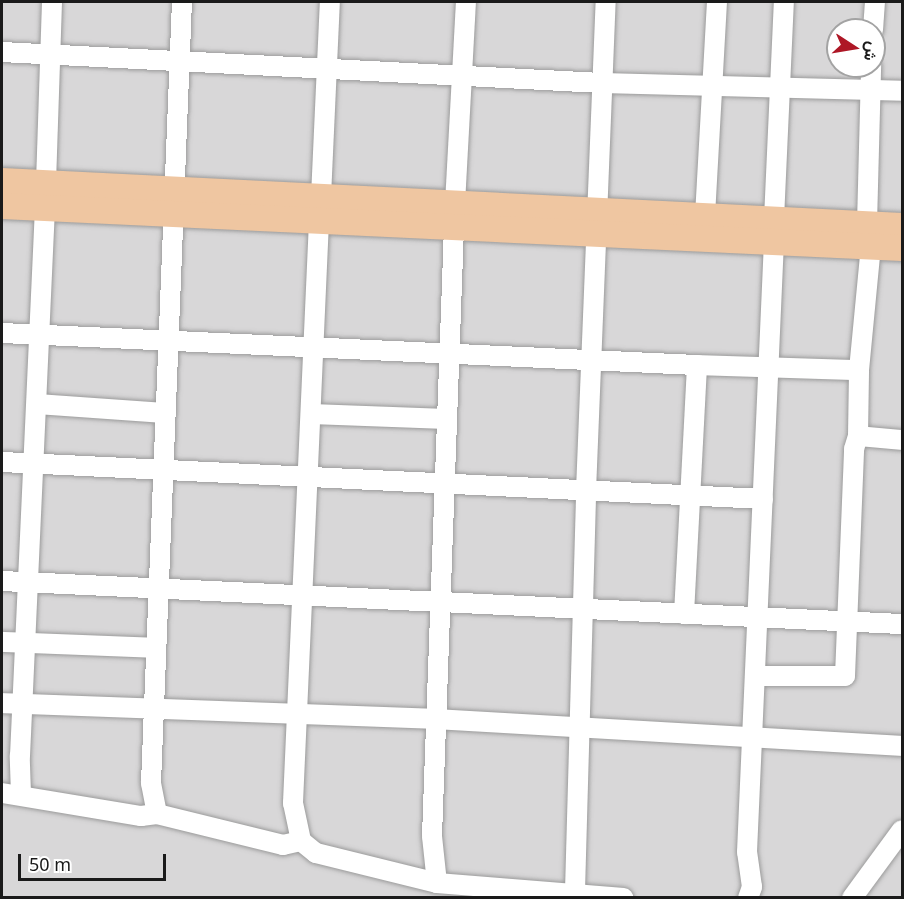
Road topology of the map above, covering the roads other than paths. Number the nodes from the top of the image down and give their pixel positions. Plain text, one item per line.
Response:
1 (52, 2) edge
2 (182, 2) edge
3 (330, 2) edge
4 (466, 2) edge
5 (606, 2) edge
6 (717, 2) edge
7 (784, 2) edge
8 (875, 2) edge
9 (874, 18) edge
10 (2, 52) edge
11 (50, 54) junction
12 (179, 61) junction
13 (327, 68) junction
14 (462, 74) junction
15 (870, 78) edge
16 (602, 83) junction
17 (710, 87) junction
18 (780, 89) junction
19 (869, 91) junction
20 (903, 91) edge
21 (2, 181) edge
22 (46, 196) junction
23 (174, 202) junction
24 (2, 206) edge
25 (320, 209) junction
26 (455, 215) junction
27 (705, 216) junction
28 (596, 222) junction
29 (903, 226) edge
30 (774, 231) junction
31 (869, 235) junction
32 (903, 248) edge
33 (2, 333) edge
34 (39, 335) junction
35 (168, 341) junction
36 (313, 346) junction
37 (450, 353) junction
38 (591, 358) junction
39 (697, 365) junction
40 (768, 368) junction
41 (859, 370) junction
42 (37, 404) junction
43 (165, 413) junction
44 (311, 414) junction
45 (447, 419) junction
46 (858, 436) junction
47 (903, 440) edge
48 (2, 462) edge
49 (36, 464) junction
50 (163, 470) junction
51 (308, 475) junction
52 (445, 482) junction
53 (586, 491) junction
54 (691, 494) junction
55 (763, 499) junction
56 (2, 581) edge
57 (30, 582) junction
58 (159, 589) junction
59 (302, 593) junction
60 (442, 602) junction
61 (582, 608) junction
62 (684, 614) junction
63 (757, 616) junction
64 (848, 621) junction
65 (903, 624) edge
66 (2, 642) edge
67 (26, 644) junction
68 (156, 648) junction
69 (755, 676) junction
70 (22, 702) junction
71 (2, 703) edge
72 (154, 710) junction
73 (299, 714) junction
74 (436, 719) junction
75 (578, 727) junction
76 (754, 735) junction
77 (903, 746) edge
78 (2, 793) edge
79 (21, 794) junction
80 (157, 814) junction
81 (903, 830) edge
82 (301, 841) junction
83 (437, 883) junction
84 (575, 891) junction
85 (624, 897) edge
86 (748, 897) edge
87 (852, 897) edge

1 - 11 street
2 - 12 street
3 - 13 street
4 - 14 street
5 - 16 street
6 - 17 street
7 - 18 street
8 - 9 street
10 - 11 street
11 - 12 street
11 - 22 street
12 - 13 street
12 - 23 street
13 - 14 street
13 - 25 street
14 - 16 street
14 - 26 street
15 - 19 street
16 - 17 street
16 - 28 street
17 - 18 street
17 - 27 street
18 - 19 street
18 - 30 street
19 - 20 street
19 - 31 street
21 - 22 main road
22 - 23 main road
22 - 24 main road
22 - 34 street
23 - 25 main road
23 - 35 street
25 - 26 main road
25 - 36 street
26 - 28 main road
26 - 37 street
27 - 28 main road
27 - 30 main road
28 - 30 main road
28 - 38 street
29 - 31 main road
30 - 31 main road
30 - 40 street
31 - 32 main road
31 - 41 street
33 - 34 street
34 - 35 street
34 - 42 street
35 - 36 street
35 - 43 street
36 - 37 street
36 - 44 street
37 - 38 street
37 - 45 street
38 - 39 street
38 - 53 street
39 - 40 street
39 - 54 street
40 - 41 street
40 - 55 street
41 - 46 street
42 - 43 street
42 - 49 street
43 - 50 street
44 - 45 street
44 - 51 street
45 - 52 street
46 - 47 street
46 - 64 street
48 - 49 street
49 - 50 street
49 - 57 street
50 - 51 street
50 - 58 street
51 - 52 street
51 - 59 street
52 - 53 street
52 - 60 street
53 - 54 street
53 - 61 street
54 - 55 street
54 - 62 street
55 - 63 street
56 - 57 street
57 - 58 street
57 - 67 street
58 - 59 street
58 - 68 street
59 - 60 street
59 - 73 street
60 - 61 street
60 - 74 street
61 - 62 street
61 - 75 street
62 - 63 street
63 - 64 street
63 - 69 street
64 - 65 street
64 - 69 street
66 - 67 street
67 - 68 street
67 - 70 street
68 - 72 street
69 - 76 street
70 - 71 street
70 - 72 street
70 - 79 street
72 - 73 street
72 - 80 street
73 - 74 street
73 - 82 street
74 - 75 street
74 - 83 street
75 - 76 street
75 - 84 street
76 - 77 street
76 - 86 street
78 - 79 street
79 - 80 street
80 - 82 street
81 - 87 street
82 - 83 street
83 - 84 street
84 - 85 street

